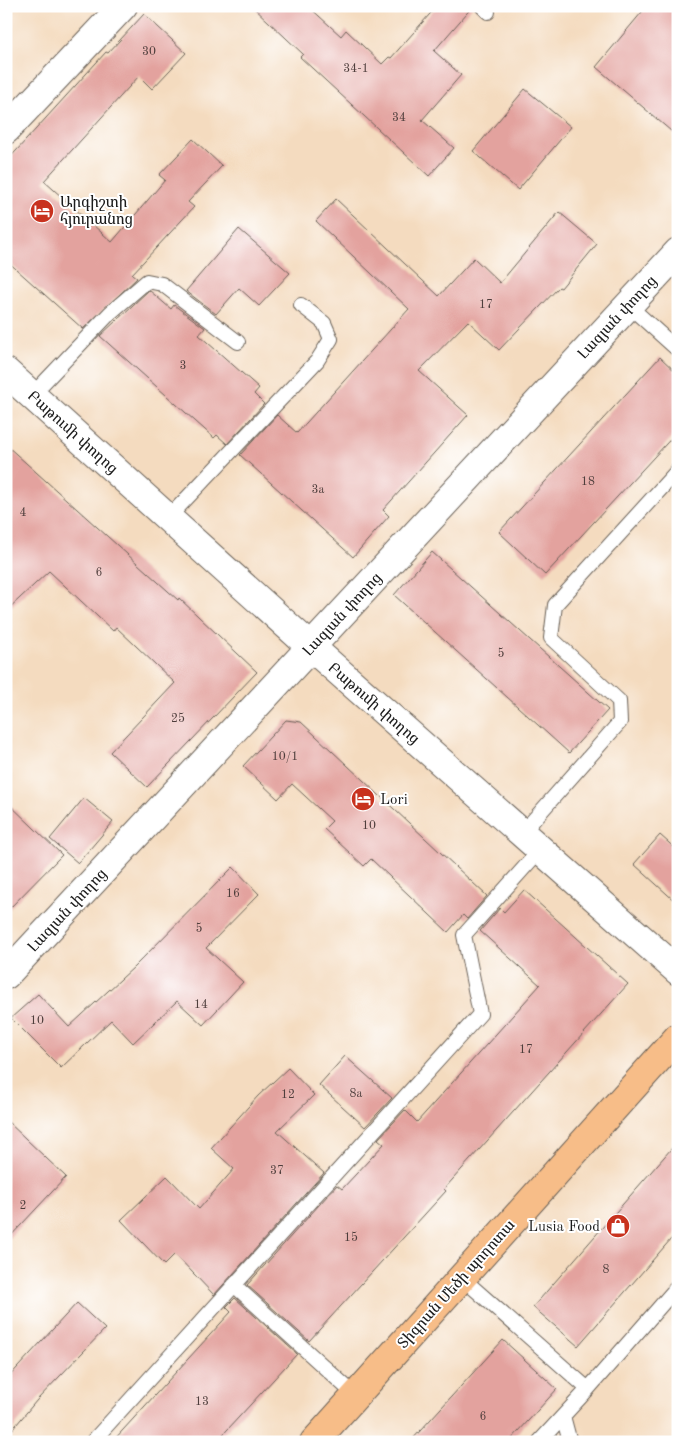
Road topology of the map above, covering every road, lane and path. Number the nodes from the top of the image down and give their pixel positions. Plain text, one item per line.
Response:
1 (123, 6) edge
2 (6, 130) edge
3 (678, 252) edge
4 (301, 305) dead end
5 (628, 305) junction
6 (238, 342) dead end
7 (678, 350) edge
8 (6, 372) edge
9 (32, 395) junction
10 (678, 470) edge
11 (168, 518) junction
12 (311, 647) junction
13 (531, 842) junction
14 (678, 972) edge
15 (6, 976) edge
16 (678, 1037) edge
17 (461, 1277) junction
18 (234, 1285) junction
19 (678, 1286) edge
20 (588, 1389) junction
21 (356, 1395) junction
22 (562, 1416) junction
23 (92, 1442) edge
24 (314, 1442) edge
25 (539, 1442) edge
26 (570, 1442) edge

1 - 2 street
3 - 5 street, Լազյան փողոց
4 - 11 lane
5 - 7 lane
5 - 12 street, Լազյան փողոց
6 - 9 lane
8 - 9 street, Բաթումի փողոց
9 - 11 street, Բաթումի փողոց
10 - 13 lane
11 - 12 street, Բաթումի փողոց
12 - 13 street, Բաթումի փողոց
12 - 15 street, Լազյան փողոց
13 - 14 street, Բաթումի փողոց
13 - 18 lane
16 - 17 main road, Տիգրան Մեծի պողոտա
17 - 20 lane
17 - 21 main road, Տիգրան Մեծի պողոտա
18 - 21 lane
18 - 23 lane
19 - 20 lane
20 - 22 lane
21 - 24 main road, Տիգրան Մեծի պողոտա
22 - 25 lane
22 - 26 lane

